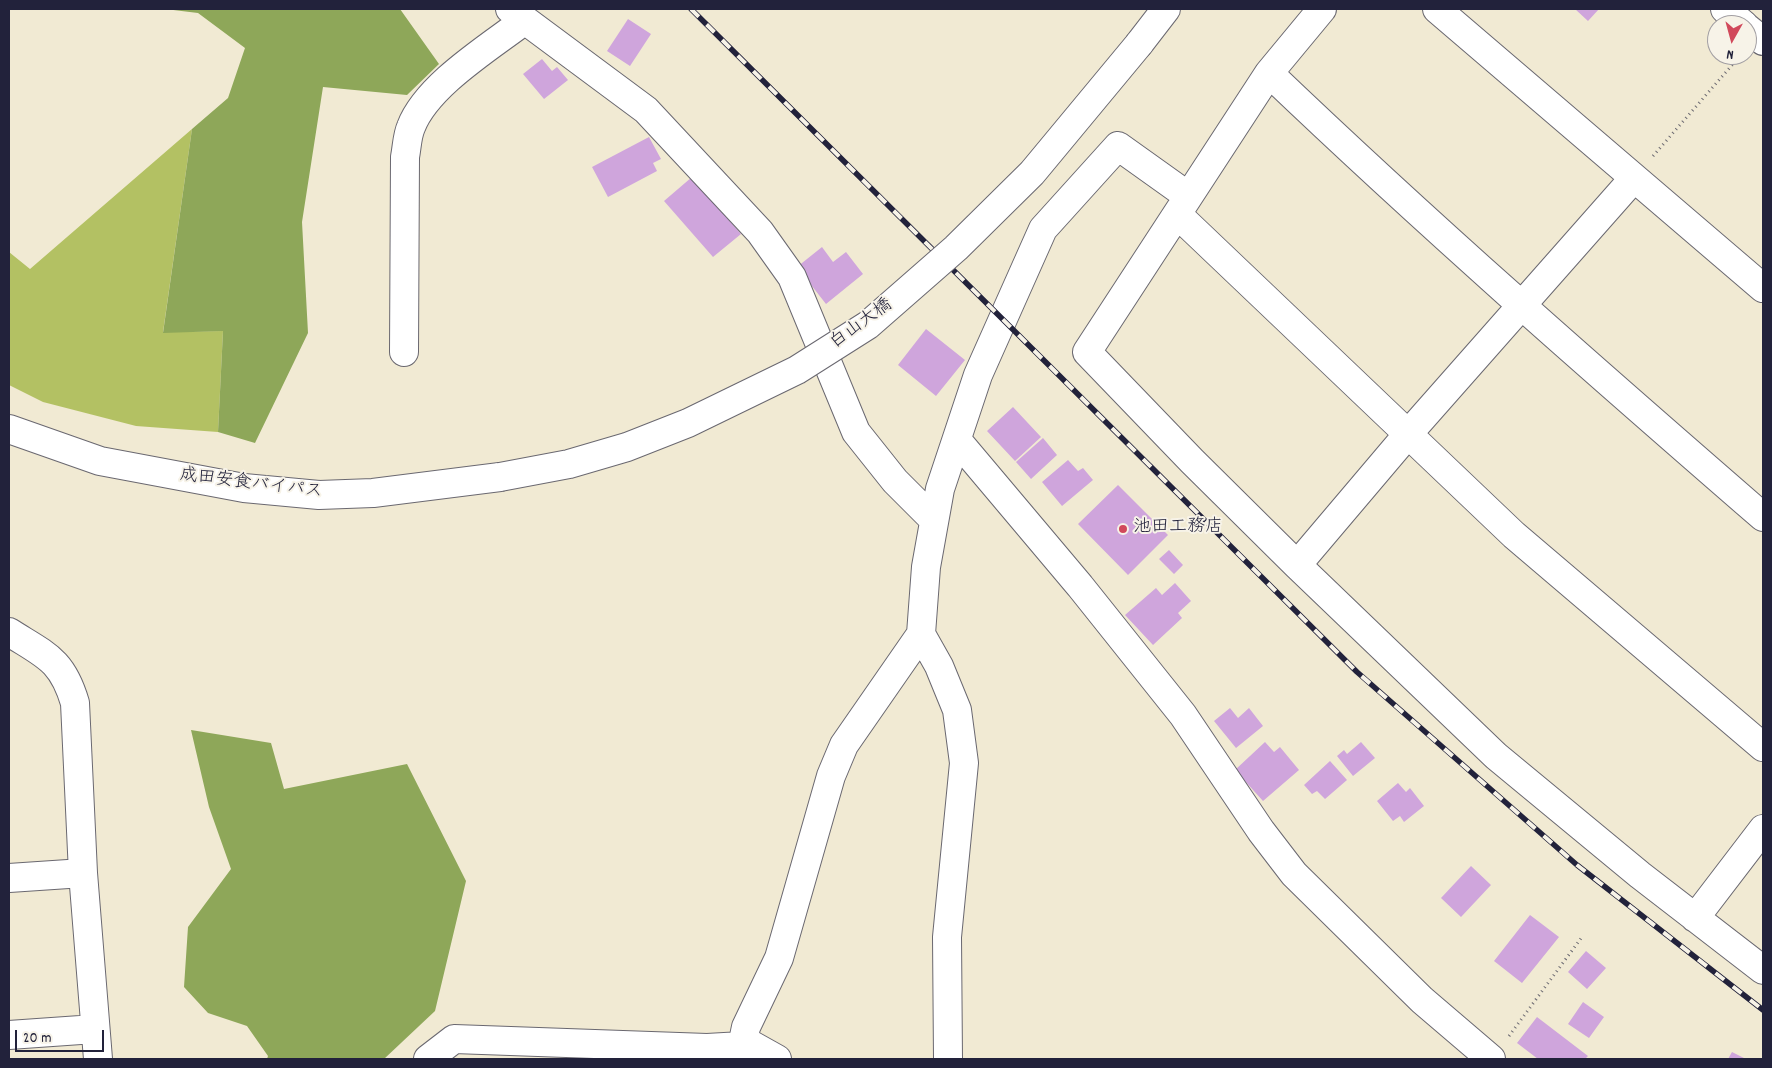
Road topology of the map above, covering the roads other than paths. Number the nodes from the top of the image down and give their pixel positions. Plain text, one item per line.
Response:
1 (1166, 9) edge
2 (1322, 9) edge
3 (1437, 9) edge
4 (517, 14) edge
5 (1269, 73) junction
6 (1634, 178) junction
7 (1183, 205) junction
8 (1763, 288) edge
9 (1520, 306) junction
10 (404, 352) dead end
11 (9, 429) edge
12 (1408, 434) junction
13 (957, 440) junction
14 (500, 477) joint
15 (1763, 517) edge
16 (934, 520) junction
17 (1297, 565) junction
18 (9, 632) edge
19 (921, 634) junction
20 (1763, 747) edge
21 (1763, 829) edge
22 (83, 873) junction
23 (9, 878) edge
24 (1694, 918) junction
25 (1763, 970) edge
26 (95, 1029) junction
27 (9, 1035) edge
28 (744, 1048) edge
29 (1498, 1052) edge
30 (98, 1059) edge
31 (428, 1059) edge
32 (777, 1059) edge
33 (948, 1059) edge

1 - 14 street, 白山大橋, bridge
2 - 5 street
3 - 6 street
4 - 10 street
4 - 16 street
5 - 7 street
5 - 9 street
6 - 8 street
6 - 9 street
7 - 12 street
7 - 13 street
7 - 17 street
9 - 12 street
9 - 15 street
11 - 14 street, 成田安食バイパス
12 - 17 street
12 - 20 street
13 - 16 street
13 - 29 street
16 - 19 street
17 - 24 street
18 - 22 street
19 - 28 street
19 - 33 street
21 - 24 street
22 - 23 street
22 - 26 street
24 - 25 street
26 - 27 street
26 - 30 street
28 - 31 street
28 - 32 street

